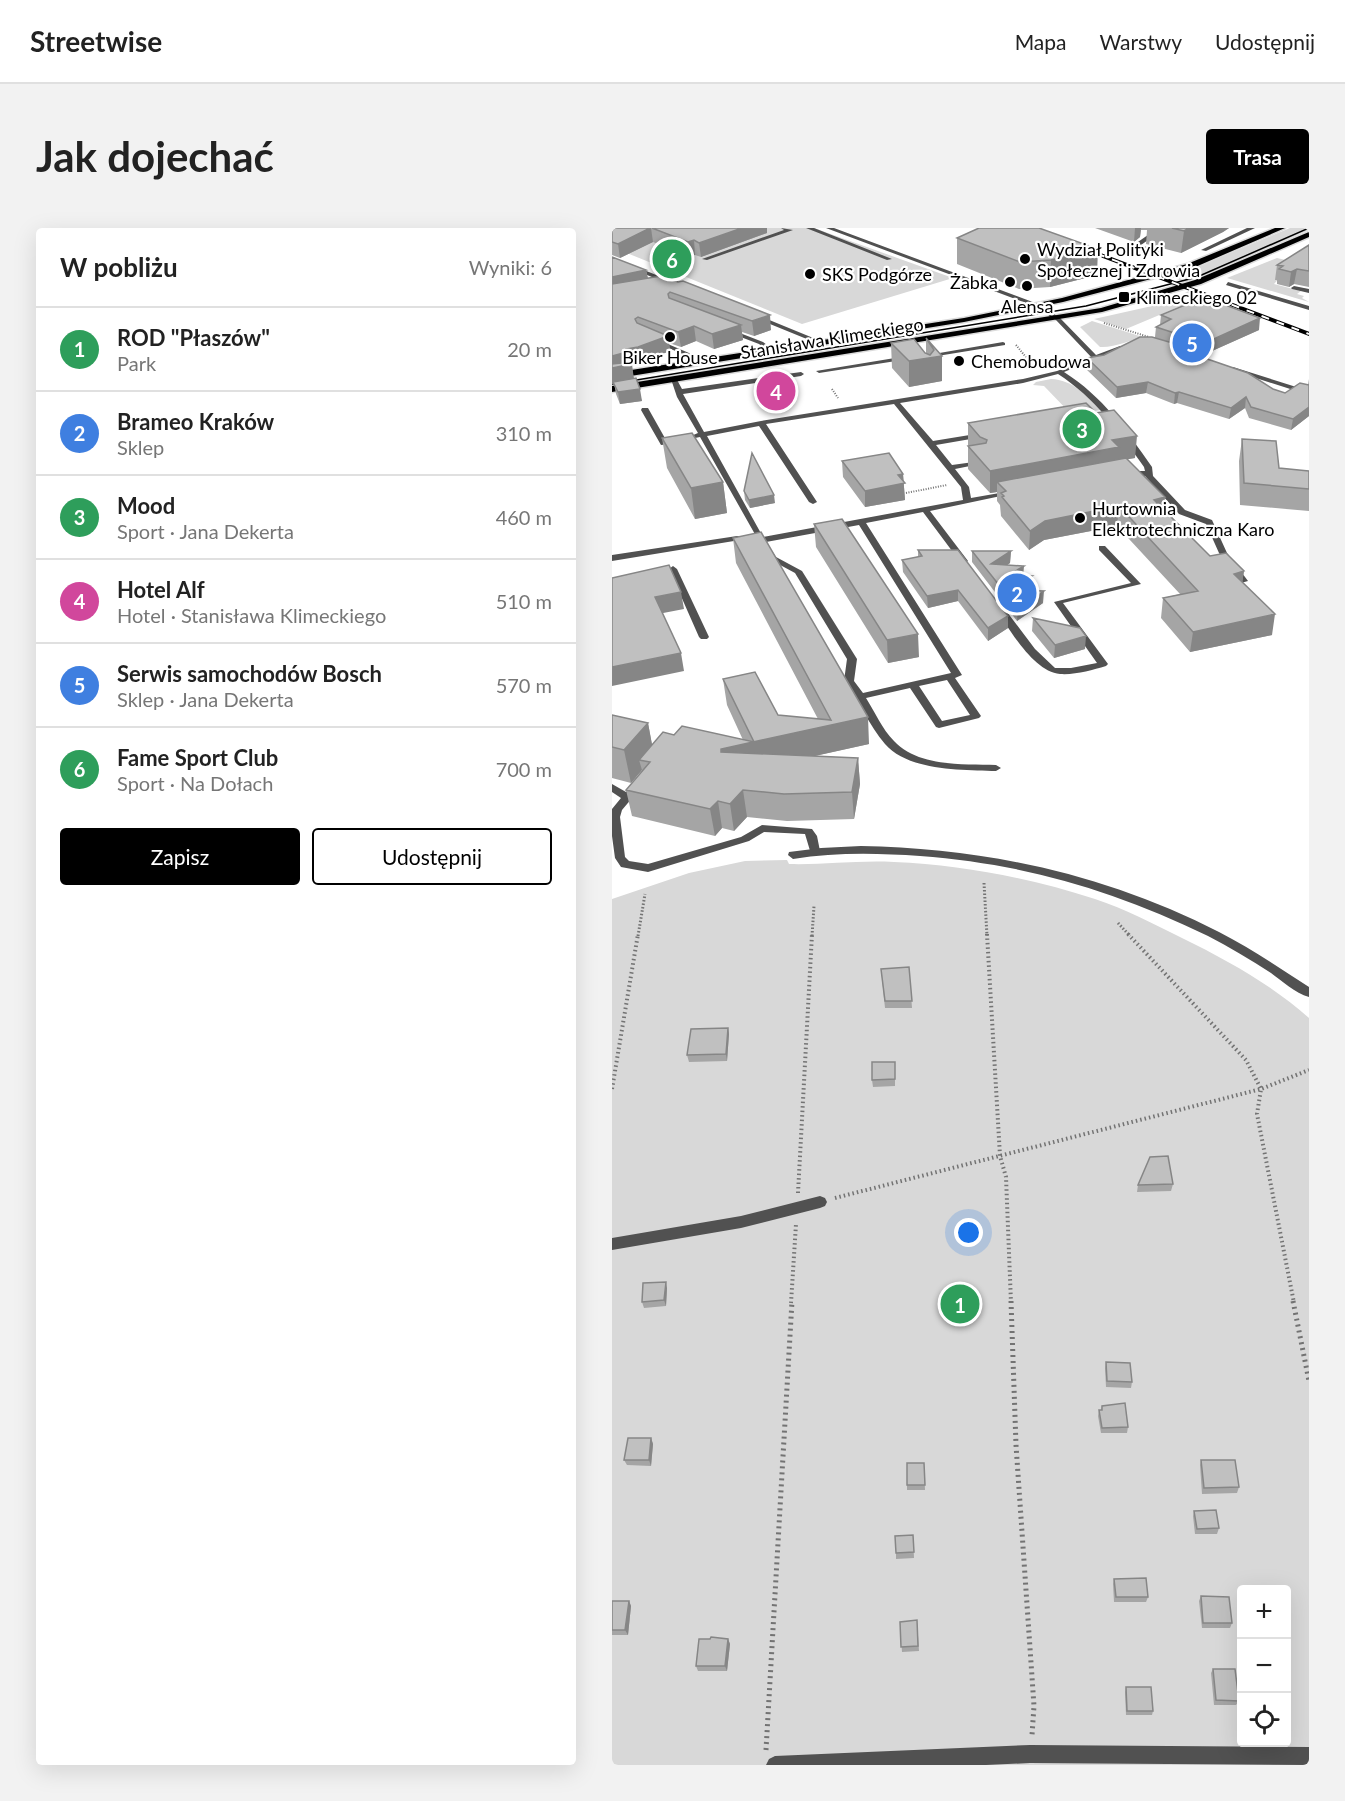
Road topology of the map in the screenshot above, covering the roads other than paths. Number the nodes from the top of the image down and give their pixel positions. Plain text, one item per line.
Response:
1 (797, 228) edge
2 (808, 228) edge
3 (830, 228) edge
4 (1162, 228) edge
5 (1252, 228) edge
6 (1281, 228) edge
7 (787, 229) edge
8 (1142, 234) dead end
9 (1309, 234) edge
10 (1151, 235) junction
11 (1204, 250) dead end
12 (895, 251) junction
13 (1158, 253) dead end
14 (882, 256) junction
15 (612, 259) edge
16 (705, 259) dead end
17 (890, 259) dead end
18 (1228, 284) dead end
19 (655, 287) edge
20 (1294, 288) edge
21 (1309, 291) edge
22 (1036, 305) junction
23 (1309, 308) edge
24 (749, 314) edge
25 (1058, 319) junction
26 (717, 326) edge
27 (651, 339) edge
28 (821, 343) junction
29 (1007, 343) road end
30 (906, 344) junction
31 (1129, 345) edge
32 (772, 351) junction
33 (1095, 358) junction
34 (917, 359) junction
35 (697, 363) junction
36 (1226, 366) edge
37 (819, 371) dead end
38 (1059, 372) junction
39 (801, 374) dead end
40 (612, 376) edge
41 (674, 380) junction
42 (612, 389) edge
43 (679, 392) junction
44 (1309, 393) edge
45 (896, 402) junction
46 (645, 410) dead end
47 (1110, 412) junction
48 (1094, 415) edge
49 (761, 423) junction
50 (702, 433) junction
51 (996, 433) edge
52 (931, 444) junction
53 (981, 463) edge
54 (950, 468) junction
55 (1116, 474) edge
56 (1149, 474) junction
57 (1024, 491) edge
58 (967, 501) junction
59 (813, 502) dead end
60 (925, 510) junction
61 (861, 522) junction
62 (737, 538) edge
63 (761, 540) junction
64 (1102, 548) dead end
65 (612, 558) edge
66 (969, 568) edge
67 (673, 569) edge
68 (1244, 581) edge
69 (990, 596) edge
70 (704, 637) dead end
71 (949, 676) junction
72 (913, 685) junction
73 (862, 696) junction
74 (996, 768) dead end
75 (643, 779) edge
76 (612, 786) edge
77 (627, 797) junction
78 (816, 851) junction
79 (793, 855) dead end
80 (1309, 993) edge
81 (820, 1202) road end
82 (612, 1244) edge
83 (1309, 1756) edge
84 (770, 1759) edge

1 - 7 street
2 - 14 street
3 - 12 street
4 - 10 street
5 - 11 street
6 - 22 main road, Stanisława Klimeckiego
7 - 16 street
8 - 10 street
9 - 25 main road, Stanisława Klimeckiego
10 - 13 street
12 - 14 street
12 - 22 street
14 - 17 street
15 - 19 street
18 - 23 street
20 - 21 street
22 - 25 street
22 - 28 main road, Stanisława Klimeckiego
24 - 28 street
25 - 30 main road, Stanisława Klimeckiego
25 - 33 street
26 - 32 street
27 - 35 street
28 - 32 main road, Stanisława Klimeckiego
29 - 34 street
30 - 34 street
30 - 41 main road, Stanisława Klimeckiego
31 - 33 street
32 - 35 main road, Stanisława Klimeckiego
33 - 38 street
34 - 37 street
35 - 40 main road, Stanisława Klimeckiego
36 - 44 street
38 - 45 street
38 - 47 street
39 - 43 street
41 - 42 main road, Stanisława Klimeckiego
41 - 43 street
43 - 50 street
45 - 49 street
45 - 52 street
46 - 50 street
47 - 48 street
47 - 56 street
49 - 50 street
49 - 59 street
50 - 63 street
51 - 52 street
52 - 54 street
53 - 54 street
54 - 58 street
55 - 56 street
56 - 68 street
57 - 58 street
58 - 60 street
60 - 61 street
60 - 66 street
61 - 63 street
61 - 71 street
62 - 65 street
63 - 73 street
64 - 69 street
67 - 70 street
71 - 72 street
71 - 72 street
72 - 73 street
73 - 74 street
75 - 77 street
76 - 77 street
77 - 78 street
78 - 79 street
78 - 80 street
81 - 82 street
83 - 84 street

